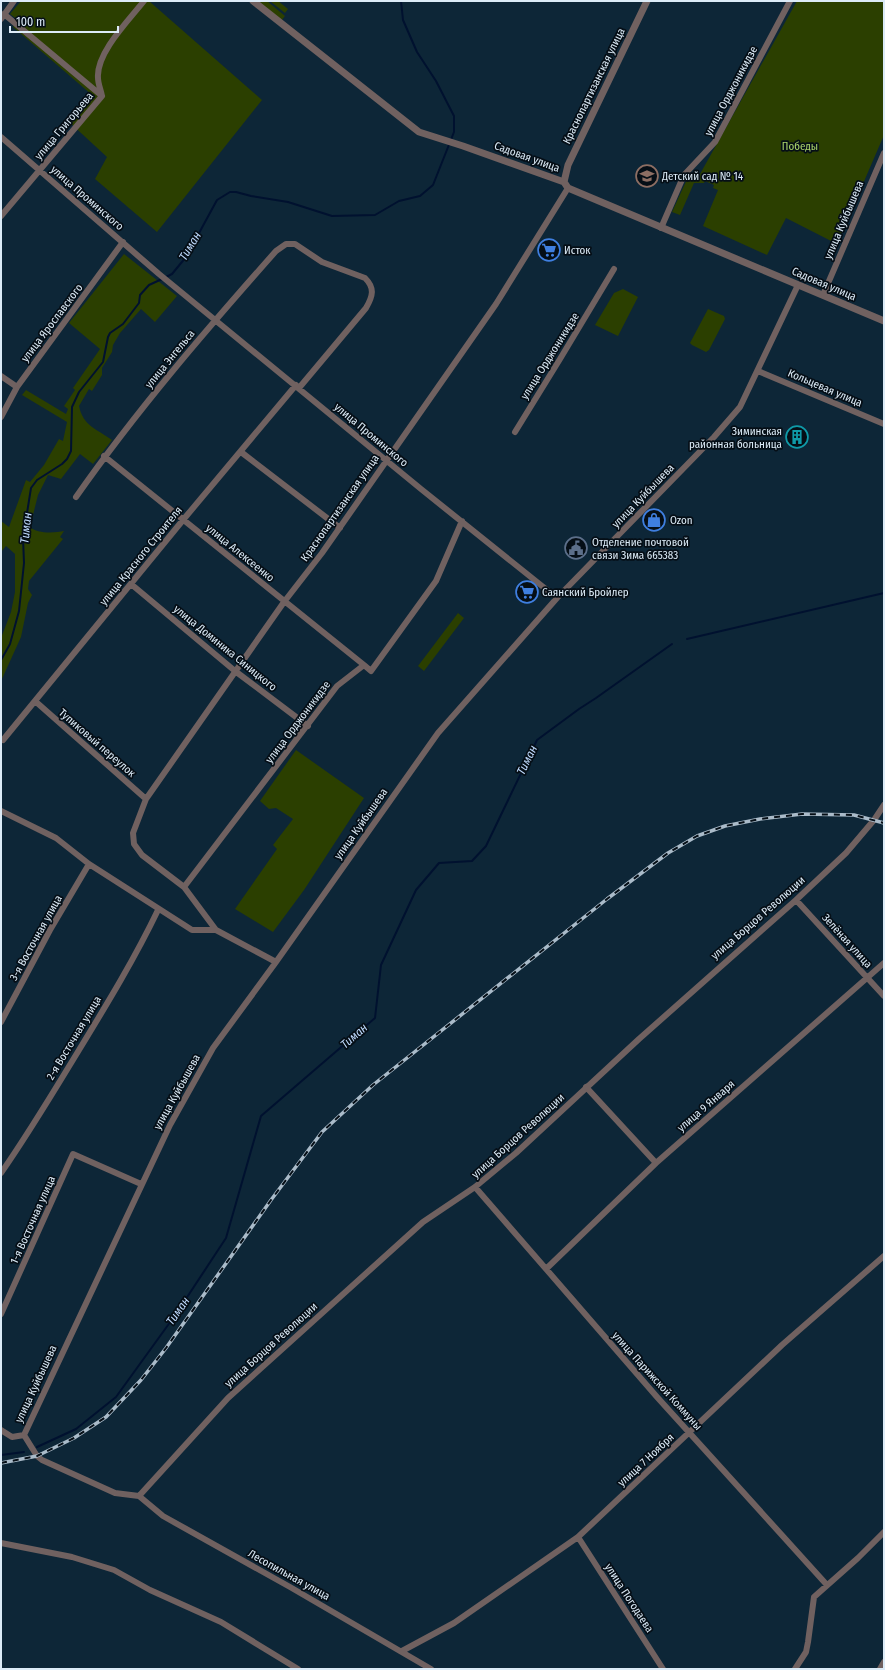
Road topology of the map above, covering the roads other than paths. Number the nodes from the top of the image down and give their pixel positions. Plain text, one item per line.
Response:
1 (14, 1) edge
2 (144, 1) edge
3 (253, 1) edge
4 (647, 1) edge
5 (790, 1) edge
6 (3, 16) edge
7 (102, 96) junction
8 (1, 137) edge
9 (884, 153) edge
10 (39, 170) junction
11 (566, 185) junction
12 (1, 216) edge
13 (661, 228) junction
14 (122, 242) junction
15 (614, 269) dead end
16 (365, 278) joint
17 (798, 285) junction
18 (823, 295) junction
19 (214, 320) junction
20 (884, 321) edge
21 (758, 370) junction
22 (1, 376) edge
23 (16, 387) junction
24 (298, 387) junction
25 (1, 417) edge
26 (884, 424) edge
27 (515, 432) dead end
28 (241, 452) junction
29 (104, 456) junction
30 (387, 460) junction
31 (76, 496) dead end
32 (183, 520) junction
33 (462, 521) junction
34 (340, 528) junction
35 (131, 584) junction
36 (557, 598) junction
37 (284, 602) junction
38 (364, 665) junction
39 (235, 671) junction
40 (35, 701) junction
41 (308, 726) junction
42 (3, 740) dead end
43 (146, 799) junction
44 (884, 805) edge
45 (1, 811) edge
46 (89, 864) junction
47 (184, 887) junction
48 (796, 900) junction
49 (158, 910) junction
50 (216, 930) junction
51 (276, 962) junction
52 (884, 963) edge
53 (868, 978) junction
54 (884, 996) edge
55 (1, 1022) edge
56 (586, 1087) junction
57 (656, 1163) junction
58 (1, 1173) edge
59 (142, 1184) junction
60 (475, 1187) junction
61 (884, 1256) edge
62 (546, 1269) junction
63 (1, 1314) edge
64 (1, 1430) edge
65 (690, 1433) junction
66 (24, 1435) junction
67 (139, 1496) junction
68 (884, 1532) edge
69 (578, 1537) junction
70 (1, 1543) edge
71 (827, 1585) junction
72 (402, 1651) junction
73 (884, 1662) edge
74 (298, 1669) edge
75 (431, 1669) edge
76 (663, 1669) edge
77 (795, 1669) edge
78 (880, 1669) edge

1 - 6 street
2 - 7 street, улица Григорьева
3 - 11 street, Садовая улица
4 - 11 street, Краснопартизанская улица
5 - 13 street, улица Орджоникидзе
6 - 7 street
7 - 10 street, улица Григорьева
8 - 10 street, улица Проминского
9 - 18 street, улица Куйбышева
10 - 12 street, улица Григорьева
10 - 14 street, улица Проминского
11 - 13 street, Садовая улица
11 - 30 street, Краснопартизанская улица
13 - 17 street, Садовая улица
14 - 19 street, улица Проминского
14 - 23 street, улица Ярославского
15 - 27 street, улица Орджоникидзе
16 - 19 street, улица Энгельса
16 - 24 street, улица Красного Строителя
17 - 18 street, Садовая улица
17 - 21 street, улица Куйбышева
18 - 20 street, Садовая улица
19 - 24 street, улица Проминского
19 - 29 street, улица Энгельса
21 - 26 street, Кольцевая улица
21 - 36 street, улица Куйбышева
22 - 23 street
23 - 25 street, улица Ярославского
24 - 28 street, улица Красного Строителя
24 - 30 street, улица Проминского
28 - 32 street, улица Красного Строителя
28 - 34 street
29 - 31 street, улица Энгельса
29 - 32 street, улица Алексеенко
30 - 33 street, улица Проминского
30 - 34 street, Краснопартизанская улица
32 - 35 street, улица Красного Строителя
32 - 37 street, улица Алексеенко
33 - 36 street, улица Проминского
33 - 38 street, улица Орджоникидзе
34 - 37 street, Краснопартизанская улица
35 - 39 street, улица Доминика Синицкого
35 - 40 street, улица Красного Строителя
36 - 51 street, улица Куйбышева
37 - 38 street, улица Алексеенко
37 - 39 street, Краснопартизанская улица
38 - 41 street, улица Орджоникидзе
39 - 41 street, улица Доминика Синицкого
39 - 43 street, Краснопартизанская улица
40 - 42 street, улица Красного Строителя
40 - 43 street, Тупиковый переулок
41 - 47 street, улица Орджоникидзе
43 - 47 street, Краснопартизанская улица
44 - 48 street, улица Борцов Революции
45 - 46 street
46 - 49 street
46 - 55 street, 3-я Восточная улица
47 - 50 street
48 - 53 street, Зелёная улица
48 - 56 street, улица Борцов Революции
49 - 50 street
49 - 58 street, 2-я Восточная улица
50 - 51 street
51 - 59 street, улица Куйбышева
52 - 53 street, улица 9 Января
53 - 54 street, Зелёная улица
53 - 57 street, улица 9 Января
56 - 57 street
56 - 60 street, улица Борцов Революции
57 - 62 street, улица 9 Января
59 - 63 street, 1-я Восточная улица
59 - 66 street, улица Куйбышева
60 - 62 street, улица Парижской Коммуны
60 - 67 street, улица Борцов Революции
61 - 65 street, улица 7 Ноября
62 - 65 street, улица Парижской Коммуны
64 - 66 street
65 - 69 street, улица 7 Ноября
65 - 71 street, улица Парижской Коммуны
66 - 67 street
67 - 72 street, Лесопильная улица
68 - 71 street
69 - 72 street, улица 7 Ноября
69 - 76 street, улица Погодаева
70 - 74 street
71 - 77 street
72 - 75 street, Лесопильная улица
73 - 78 street

